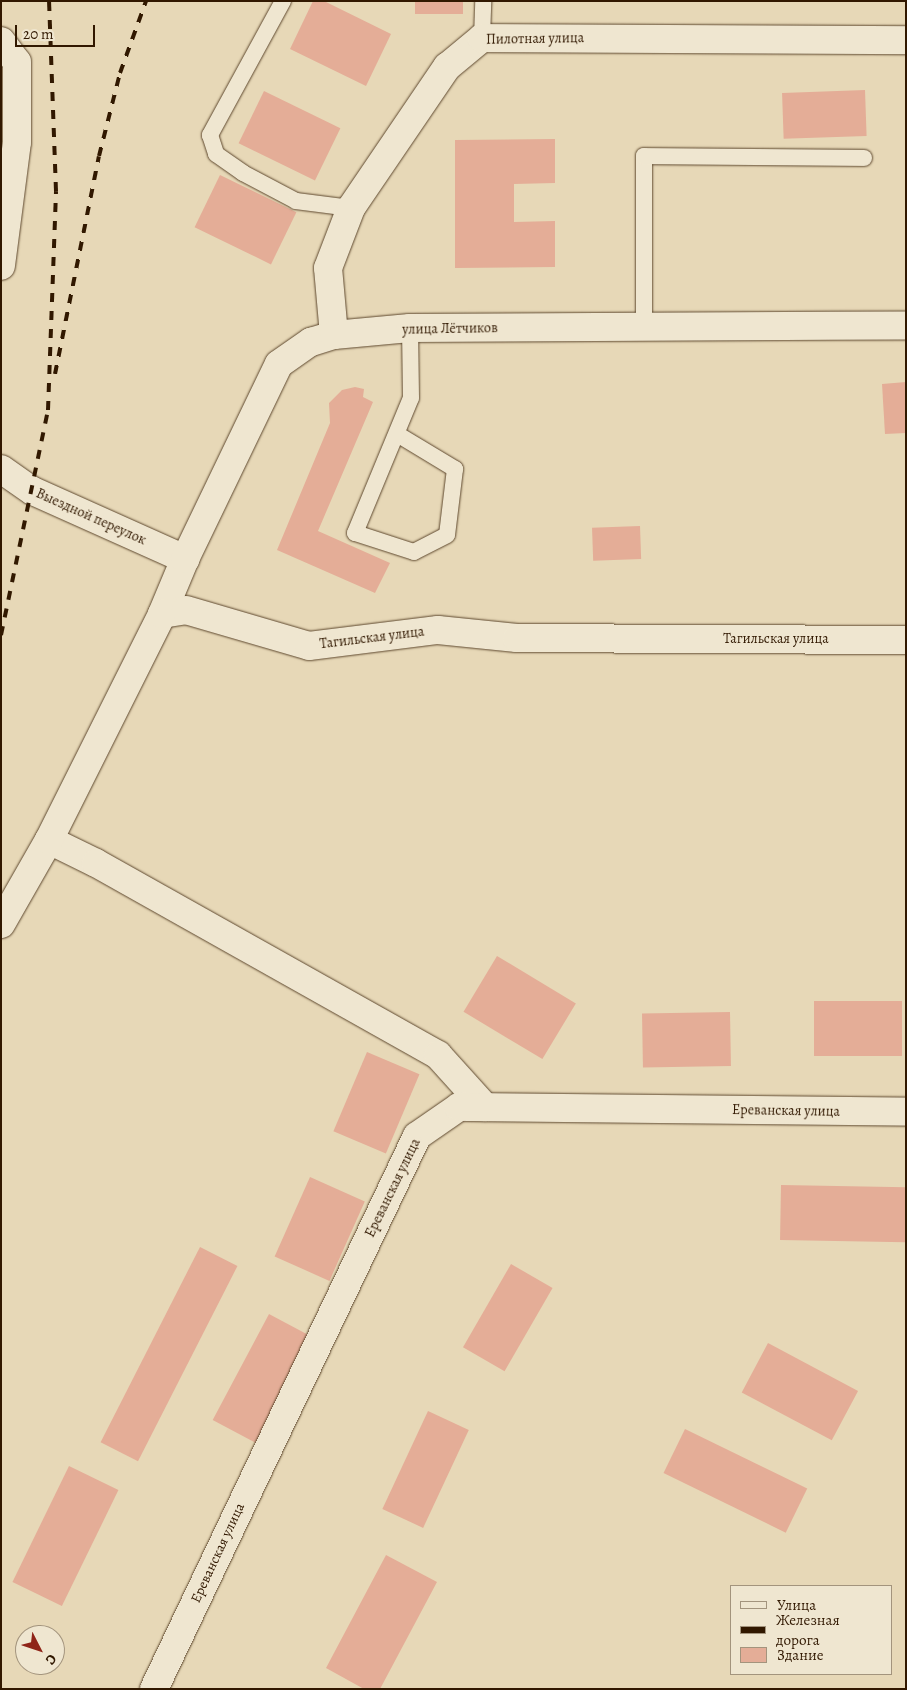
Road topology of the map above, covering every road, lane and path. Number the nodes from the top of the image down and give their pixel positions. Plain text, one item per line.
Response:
1 (283, 1) edge
2 (483, 1) edge
3 (482, 38) junction
4 (1, 41) edge
5 (905, 42) edge
6 (864, 158) dead end
7 (351, 208) junction
8 (1, 266) edge
9 (906, 325) edge
10 (644, 326) junction
11 (410, 328) junction
12 (334, 336) junction
13 (397, 434) junction
14 (1, 469) edge
15 (185, 559) junction
16 (162, 614) junction
17 (906, 640) edge
18 (50, 840) junction
19 (1, 924) edge
20 (485, 1107) junction
21 (906, 1112) edge
22 (154, 1689) edge

1 - 7 lane
2 - 3 lane
3 - 5 street, Пилотная улица
3 - 7 street, Пилотная улица
4 - 8 street
6 - 10 lane
7 - 12 street, Пилотная улица
9 - 10 street, улица Лётчиков
10 - 11 street, улица Лётчиков
11 - 12 street, улица Лётчиков
11 - 13 lane
12 - 15 street, улица Лётчиков
13 - 13 lane
14 - 15 street, Выездной переулок
15 - 16 street, улица Лётчиков
16 - 17 street, Тагильская улица
16 - 18 street
18 - 19 street
18 - 20 street
20 - 21 street, Ереванская улица
20 - 22 street, Ереванская улица

